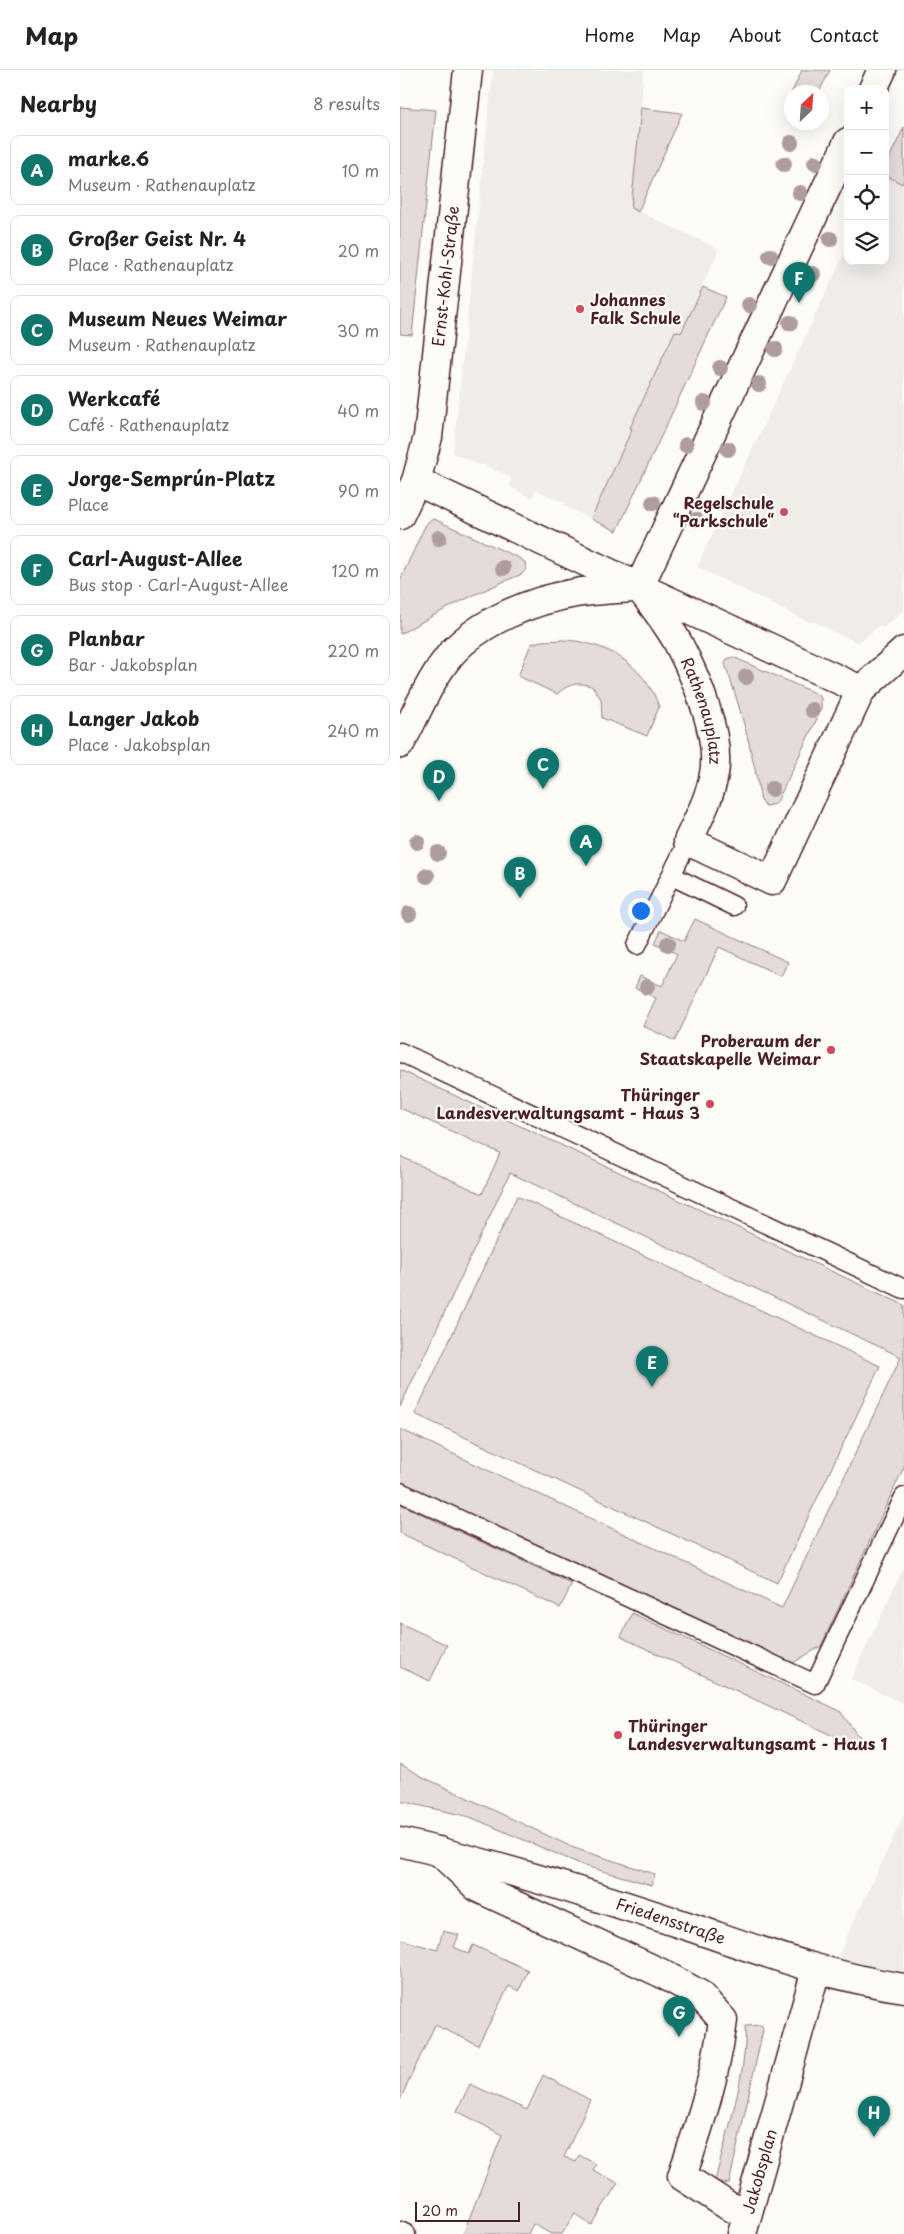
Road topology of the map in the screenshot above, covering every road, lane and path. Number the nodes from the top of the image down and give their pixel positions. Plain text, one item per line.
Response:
1 (468, 70) edge
2 (882, 70) edge
3 (875, 85) edge
4 (844, 150) edge
5 (416, 481) junction
6 (400, 515) edge
7 (638, 587) junction
8 (904, 651) edge
9 (861, 690) junction
10 (400, 744) edge
11 (688, 841) junction
12 (672, 876) junction
13 (734, 906) dead end
14 (638, 945) dead end
15 (400, 1052) edge
16 (904, 1289) edge
17 (400, 1492) edge
18 (904, 1497) edge
19 (400, 1842) edge
20 (439, 1851) junction
21 (816, 1970) junction
22 (904, 1988) edge
23 (745, 2224) edge
24 (400, 2231) edge
25 (406, 2234) edge

1 - 5 street, Ernst-Kohl-Straße
2 - 3 street
4 - 7 street
5 - 6 street
5 - 7 street, Rathenauplatz
7 - 9 street, Rathenauplatz
7 - 10 street
7 - 11 street, Rathenauplatz
8 - 9 street
9 - 11 street
11 - 12 lane
12 - 13 lane
12 - 14 lane
15 - 16 lane
17 - 18 lane
19 - 20 street, Friedensstraße
20 - 21 street, Friedensstraße
20 - 23 street, Jakobsplan
21 - 22 street, Friedensstraße
21 - 23 street, Jakobsplan
24 - 25 lane

